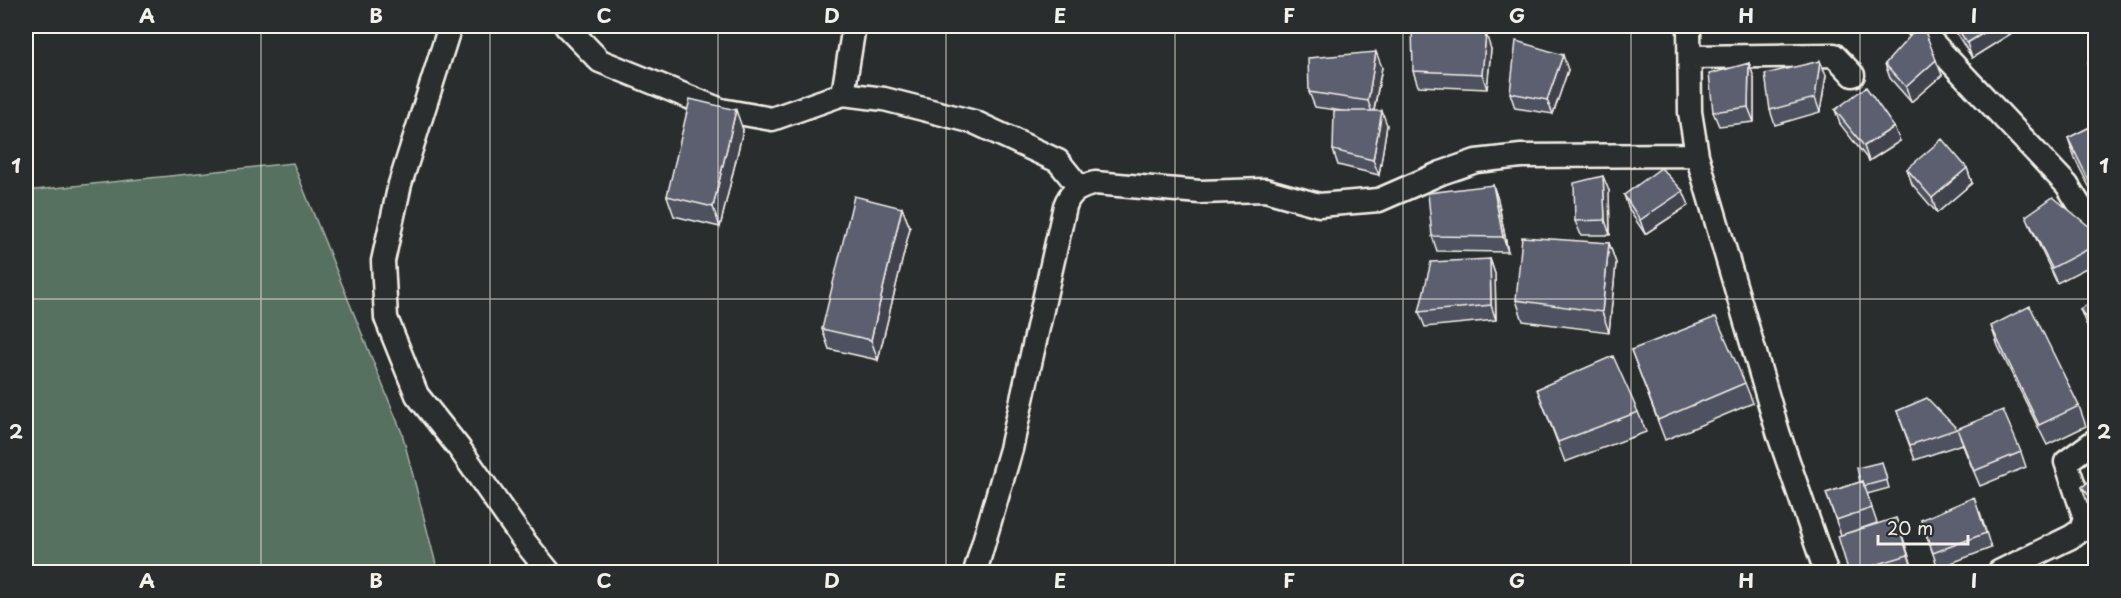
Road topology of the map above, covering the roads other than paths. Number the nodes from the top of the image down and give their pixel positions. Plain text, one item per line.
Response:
1 (450, 26) edge
2 (566, 26) edge
3 (854, 26) edge
4 (1689, 26) edge
5 (1917, 26) edge
6 (1690, 57) junction
7 (1853, 75) dead end
8 (843, 94) junction
9 (1697, 155) junction
10 (1079, 187) junction
11 (2096, 231) edge
12 (2096, 440) edge
13 (549, 573) edge
14 (975, 573) edge
15 (1826, 573) edge
16 (2000, 573) edge

1 - 13 street
2 - 8 street
3 - 8 street
4 - 6 street
5 - 11 street
6 - 7 street
6 - 9 street
8 - 10 street
9 - 10 street
9 - 15 street
10 - 14 street
12 - 16 street

